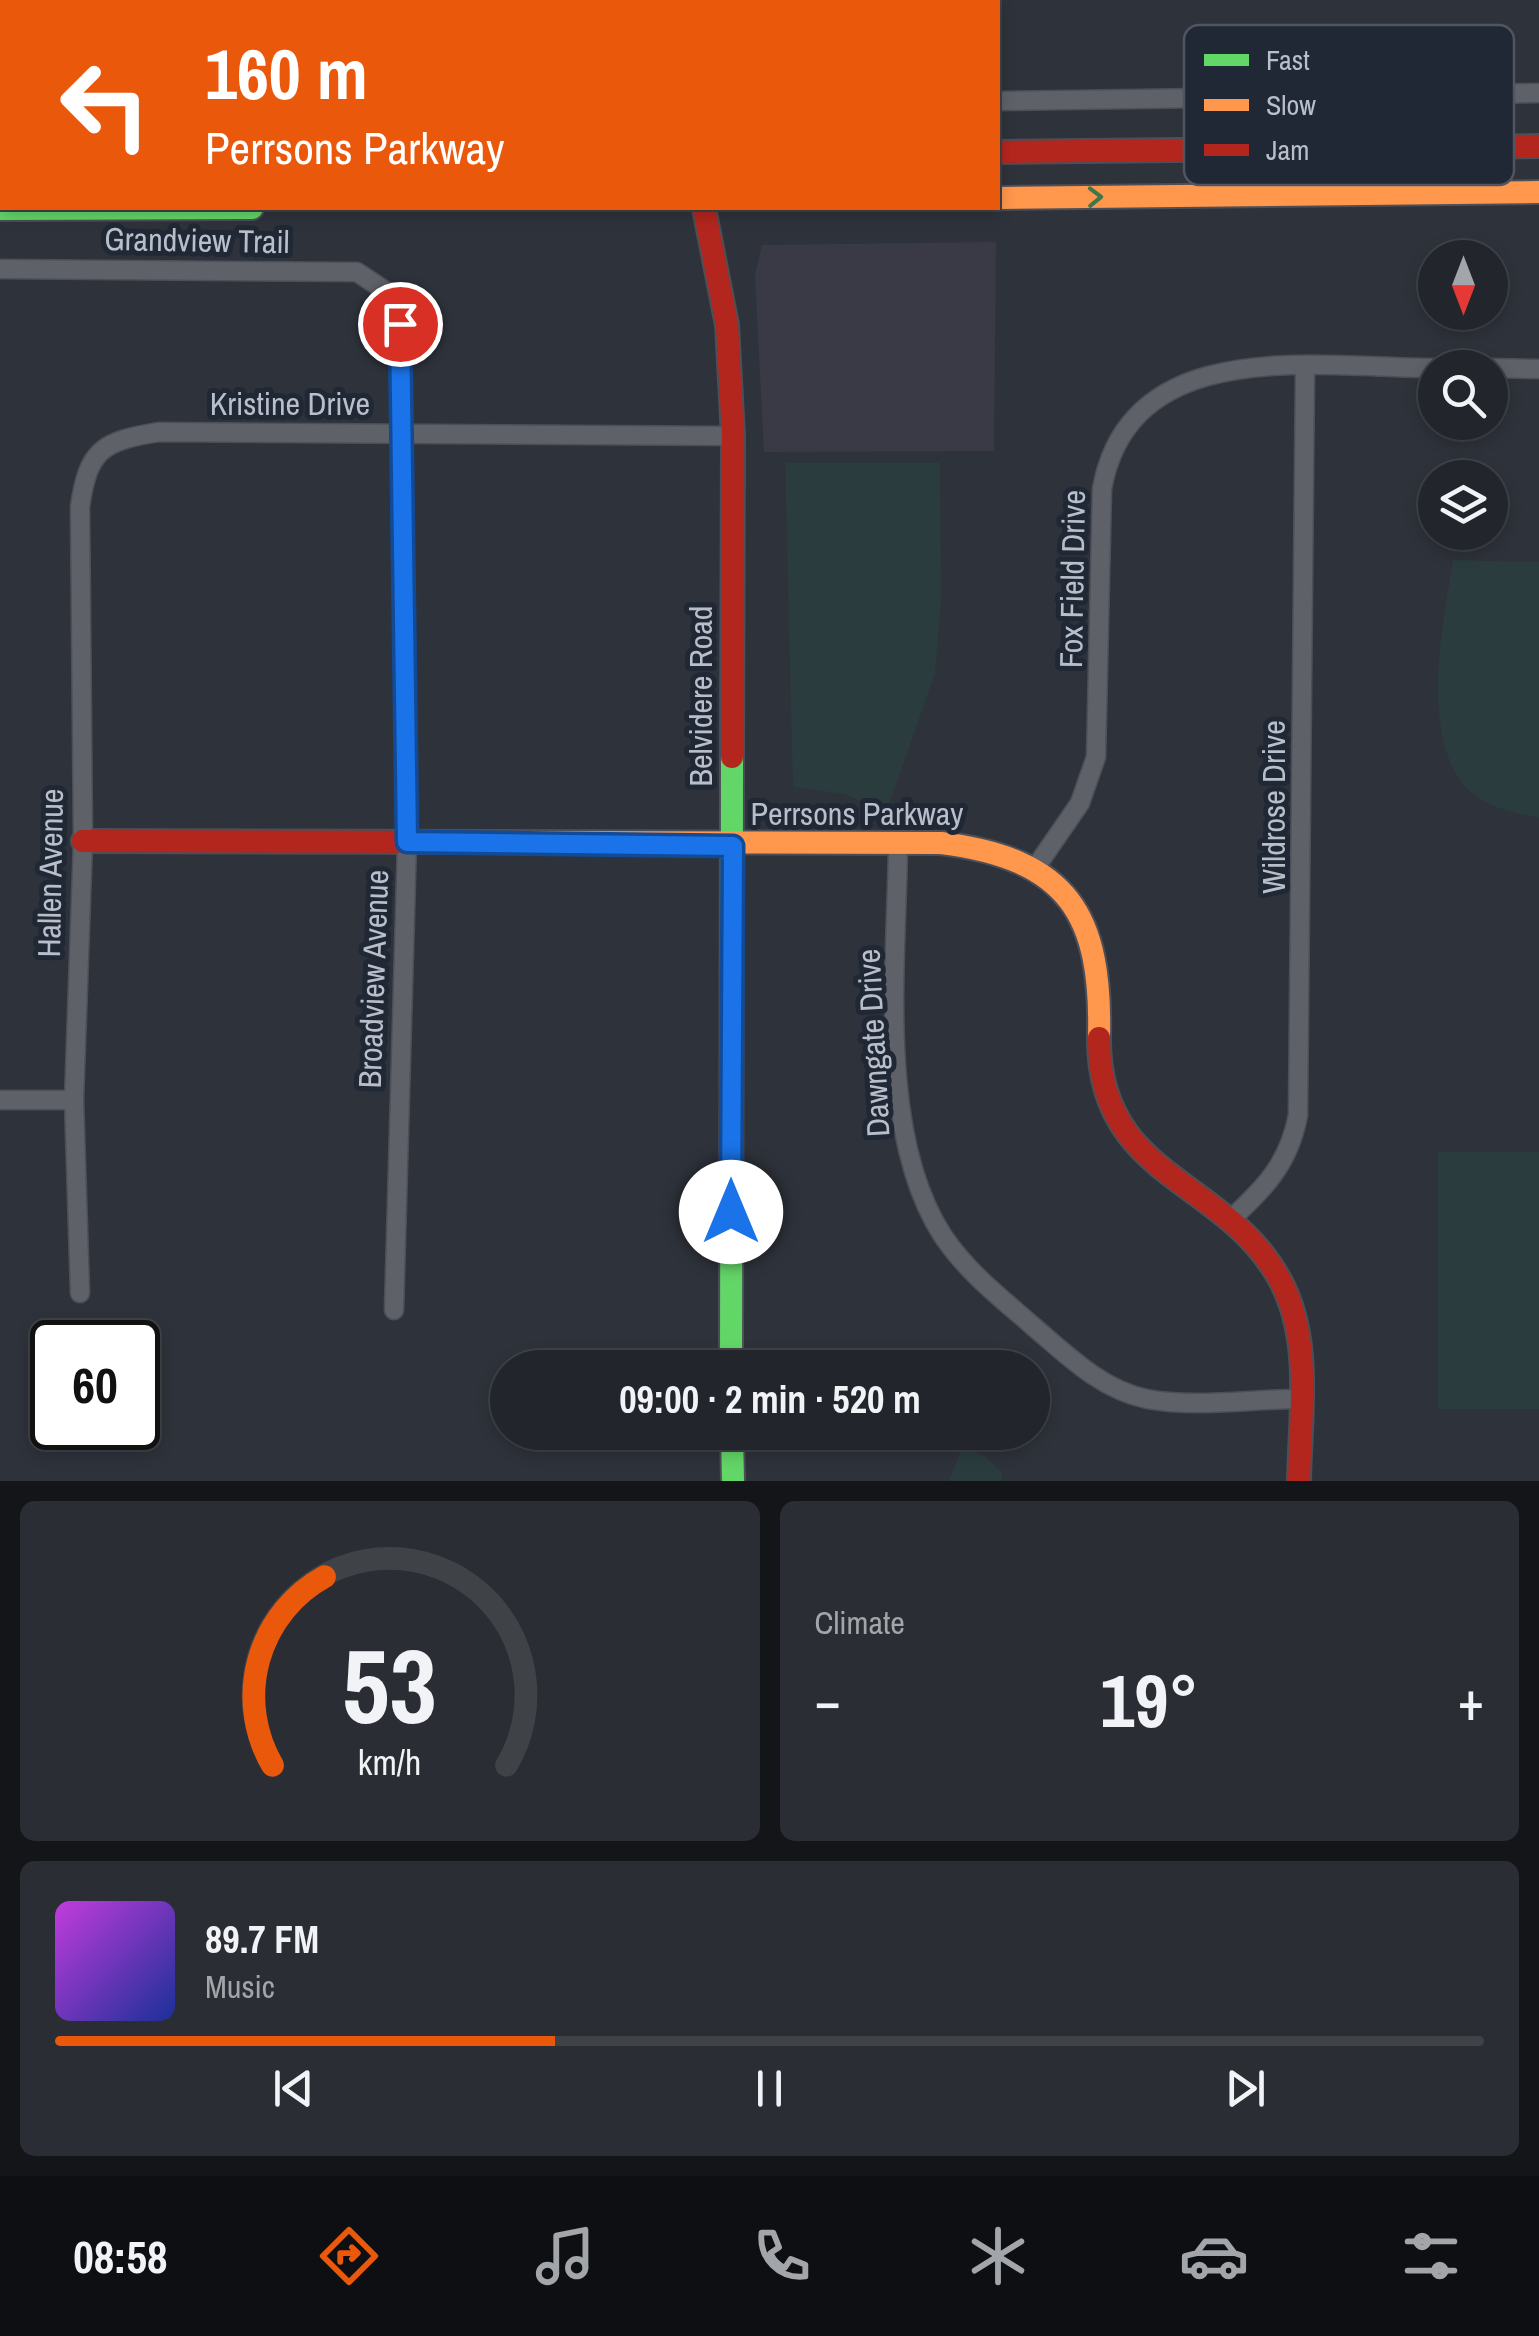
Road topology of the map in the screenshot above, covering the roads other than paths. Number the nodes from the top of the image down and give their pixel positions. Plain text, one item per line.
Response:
1 (1514, 93) edge
2 (1539, 93) edge
3 (1184, 98) edge
4 (1000, 101) edge
5 (1514, 146) edge
6 (1539, 146) edge
7 (1184, 151) edge
8 (1000, 152) edge
9 (1103, 152) junction
10 (1000, 166) edge
11 (1539, 192) edge
12 (1000, 198) edge
13 (704, 210) edge
14 (0, 269) edge
15 (387, 292) joint
16 (1305, 368) junction
17 (1418, 368) edge
18 (1508, 368) edge
19 (1539, 369) edge
20 (404, 434) junction
21 (732, 436) junction
22 (94, 457) joint
23 (83, 841) junction
24 (407, 842) junction
25 (898, 843) junction
26 (733, 846) junction
27 (1036, 867) junction
28 (0, 1100) edge
29 (74, 1100) junction
30 (1228, 1222) junction
31 (80, 1293) dead end
32 (394, 1310) dead end
33 (731, 1350) edge
34 (1299, 1399) junction
35 (732, 1450) edge
36 (733, 1481) edge
37 (1299, 1481) edge

1 - 2 street
3 - 4 street
5 - 6 main road
7 - 9 main road
8 - 9 main road
9 - 10 main road
12 -> 11 main road
13 - 21 main road, Belvidere Road
14 - 15 street, Grandview Trail
15 - 20 street, Broadview Avenue
16 - 17 street, Fox Field Drive
16 - 27 street, Fox Field Drive
16 - 30 street, Wildrose Drive
18 - 19 street
20 - 21 street, Kristine Drive
20 - 22 street, Kristine Drive
20 - 24 street, Broadview Avenue
21 - 26 main road, Belvidere Road
22 - 23 street, Hallen Avenue
23 - 24 main road, Perrsons Parkway
23 - 29 street, Hallen Avenue
24 - 26 main road, Perrsons Parkway
24 - 32 street, Broadview Avenue
25 - 26 main road, Perrsons Parkway
25 - 27 main road, Perrsons Parkway
25 - 34 street, Dawngate Drive
26 - 33 main road, Belvidere Road
27 - 30 main road, Perrsons Parkway
28 - 29 street
29 - 31 street, Hallen Avenue
30 - 34 main road, Perrsons Parkway
34 - 37 main road, Perrsons Parkway
35 - 36 main road

